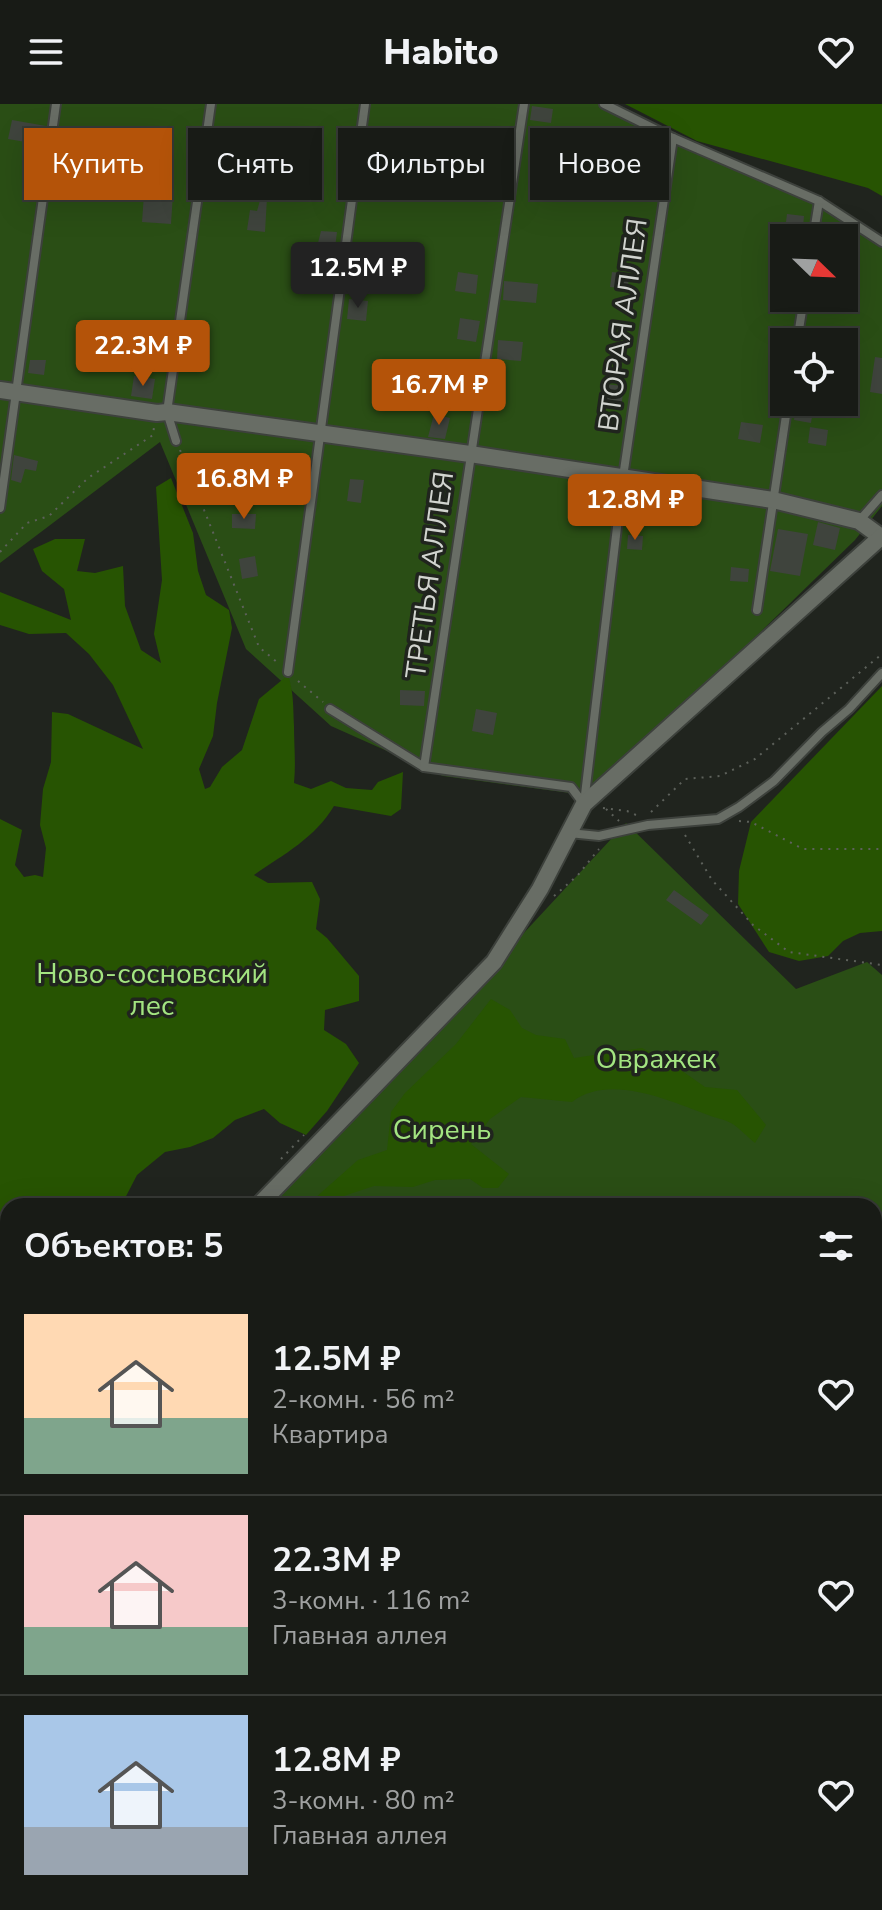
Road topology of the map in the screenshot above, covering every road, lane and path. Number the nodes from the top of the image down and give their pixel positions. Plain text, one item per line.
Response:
1 (56, 104) edge
2 (211, 104) edge
3 (365, 104) edge
4 (524, 104) edge
5 (604, 104) edge
6 (673, 138) junction
7 (819, 201) junction
8 (815, 224) edge
9 (882, 242) edge
10 (8, 391) edge
11 (162, 413) junction
12 (786, 416) edge
13 (319, 433) junction
14 (176, 441) joint
15 (470, 454) junction
16 (623, 477) junction
17 (882, 495) edge
18 (773, 500) junction
19 (0, 508) edge
20 (859, 521) junction
21 (881, 537) edge
22 (0, 552) edge
23 (757, 610) dead end
24 (882, 654) edge
25 (288, 672) junction
26 (882, 673) edge
27 (330, 709) joint
28 (424, 767) junction
29 (584, 804) junction
30 (651, 813) dead end
31 (642, 818) dead end
32 (718, 819) junction
33 (678, 823) junction
34 (568, 833) junction
35 (613, 833) junction
36 (882, 849) edge
37 (549, 900) dead end
38 (882, 965) edge
39 (266, 1198) edge

1 - 10 lane
2 - 11 lane
3 - 13 lane
4 - 15 lane, ТРЕТЬЯ АЛЛЕЯ
5 - 6 lane
6 - 7 lane
6 - 16 lane, ВТОРАЯ АЛЛЕЯ
7 - 8 lane
7 - 9 lane
10 - 11 street
10 - 19 lane
11 - 13 street
11 - 14 lane
11 - 22 path
12 - 18 lane
13 - 15 street
13 - 25 lane
14 - 25 path
15 - 16 street
15 - 28 lane, ТРЕТЬЯ АЛЛЕЯ
16 - 18 street
16 - 29 lane, ВТОРАЯ АЛЛЕЯ
17 - 20 lane
18 - 20 street
18 - 23 lane
20 - 21 street
21 - 29 street
24 - 30 path
25 - 27 path
26 - 32 lane
27 - 28 lane
28 - 29 lane
29 - 31 path
29 - 34 street
32 - 33 lane
32 - 36 path
33 - 35 lane
33 - 38 path
34 - 35 lane
34 - 39 street
35 - 37 path

